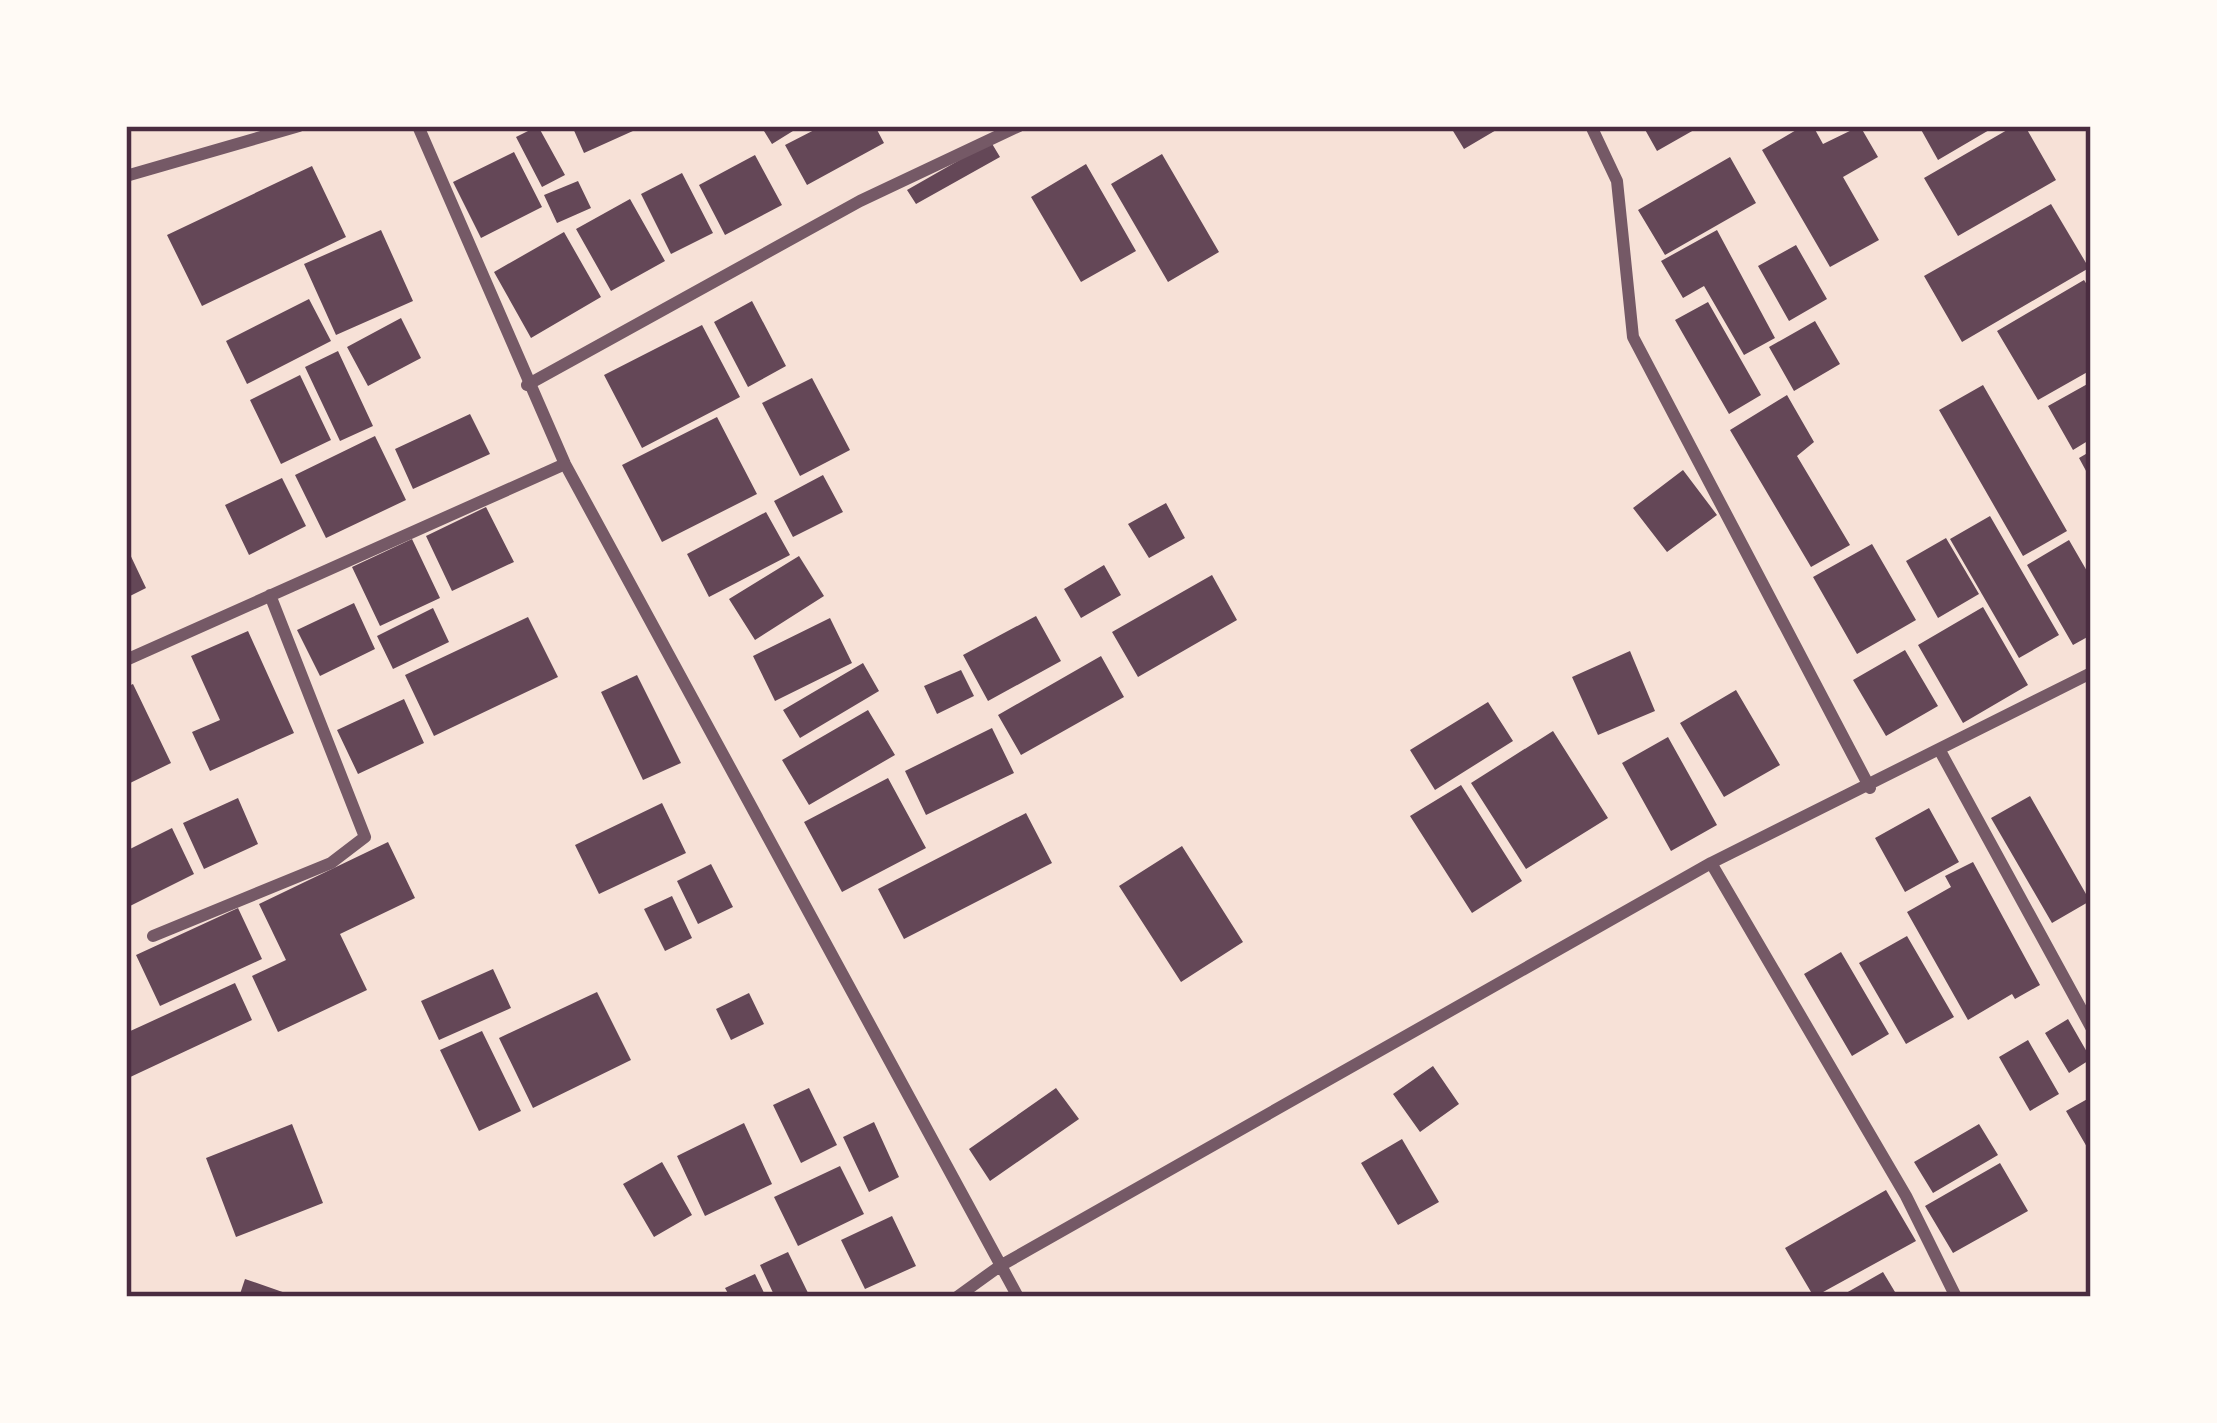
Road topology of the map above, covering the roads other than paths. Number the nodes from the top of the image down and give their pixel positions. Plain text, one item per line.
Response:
1 (299, 126) edge
2 (418, 126) edge
3 (1019, 126) edge
4 (1592, 126) edge
5 (126, 176) edge
6 (527, 385) junction
7 (565, 464) junction
8 (270, 595) junction
9 (126, 660) edge
10 (2091, 673) edge
11 (1939, 749) junction
12 (1870, 788) junction
13 (1711, 863) junction
14 (153, 936) dead end
15 (2091, 1027) edge
16 (1000, 1266) junction
17 (957, 1297) edge
18 (1018, 1297) edge
19 (1957, 1297) edge

1 - 5 street
2 - 6 street
3 - 6 street
4 - 12 street
6 - 7 street
7 - 8 street
7 - 16 street
8 - 9 street
8 - 14 street
10 - 11 street
11 - 12 street
11 - 15 street
12 - 13 street
13 - 16 street
13 - 19 street
16 - 17 street
16 - 18 street

